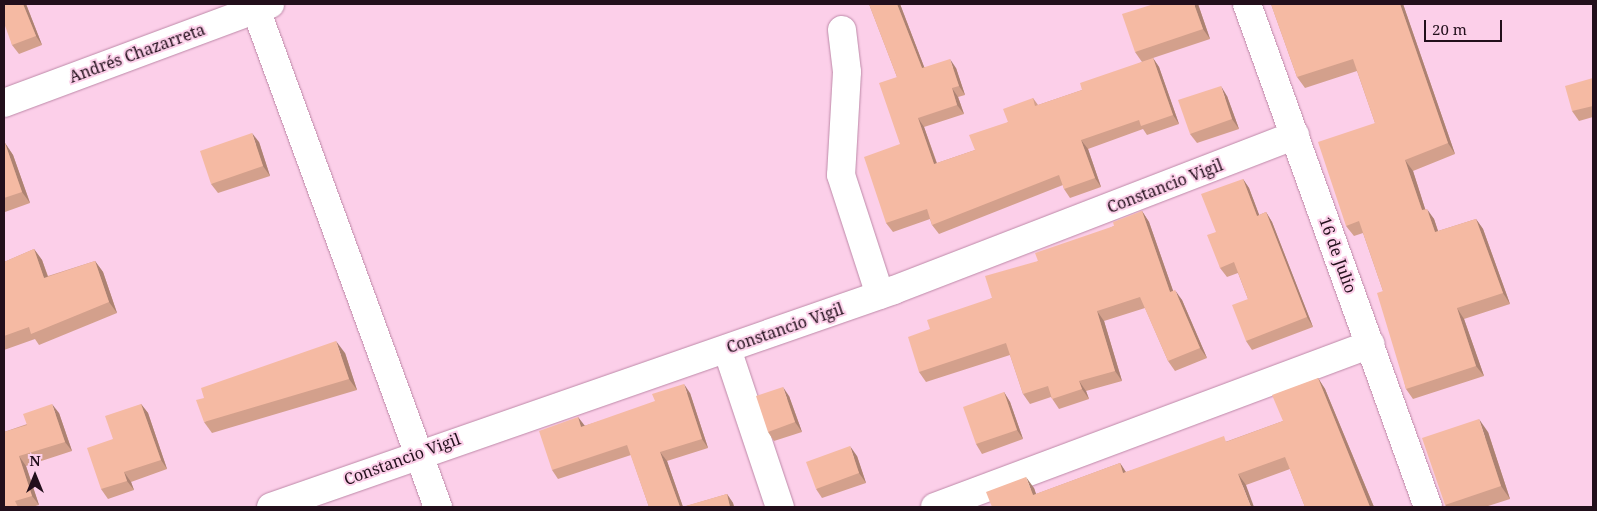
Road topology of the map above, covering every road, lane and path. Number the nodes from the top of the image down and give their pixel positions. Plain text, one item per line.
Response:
1 (1247, 4) edge
2 (260, 5) edge
3 (842, 30) dead end
4 (4, 103) edge
5 (1295, 135) junction
6 (880, 295) junction
7 (1370, 344) junction
8 (727, 349) junction
9 (418, 452) junction
10 (271, 507) edge
11 (438, 507) edge
12 (780, 507) edge
13 (936, 507) edge
14 (1428, 507) edge

1 - 5 street, 16 de Julio
2 - 4 street, Andrés Chazarreta
2 - 9 street
3 - 6 street
5 - 6 street, Constancio Vigil
5 - 7 street, 16 de Julio
6 - 8 street, Constancio Vigil
7 - 13 street
7 - 14 street, 16 de Julio
8 - 9 street, Constancio Vigil
8 - 12 street
9 - 10 street, Constancio Vigil
9 - 11 street

